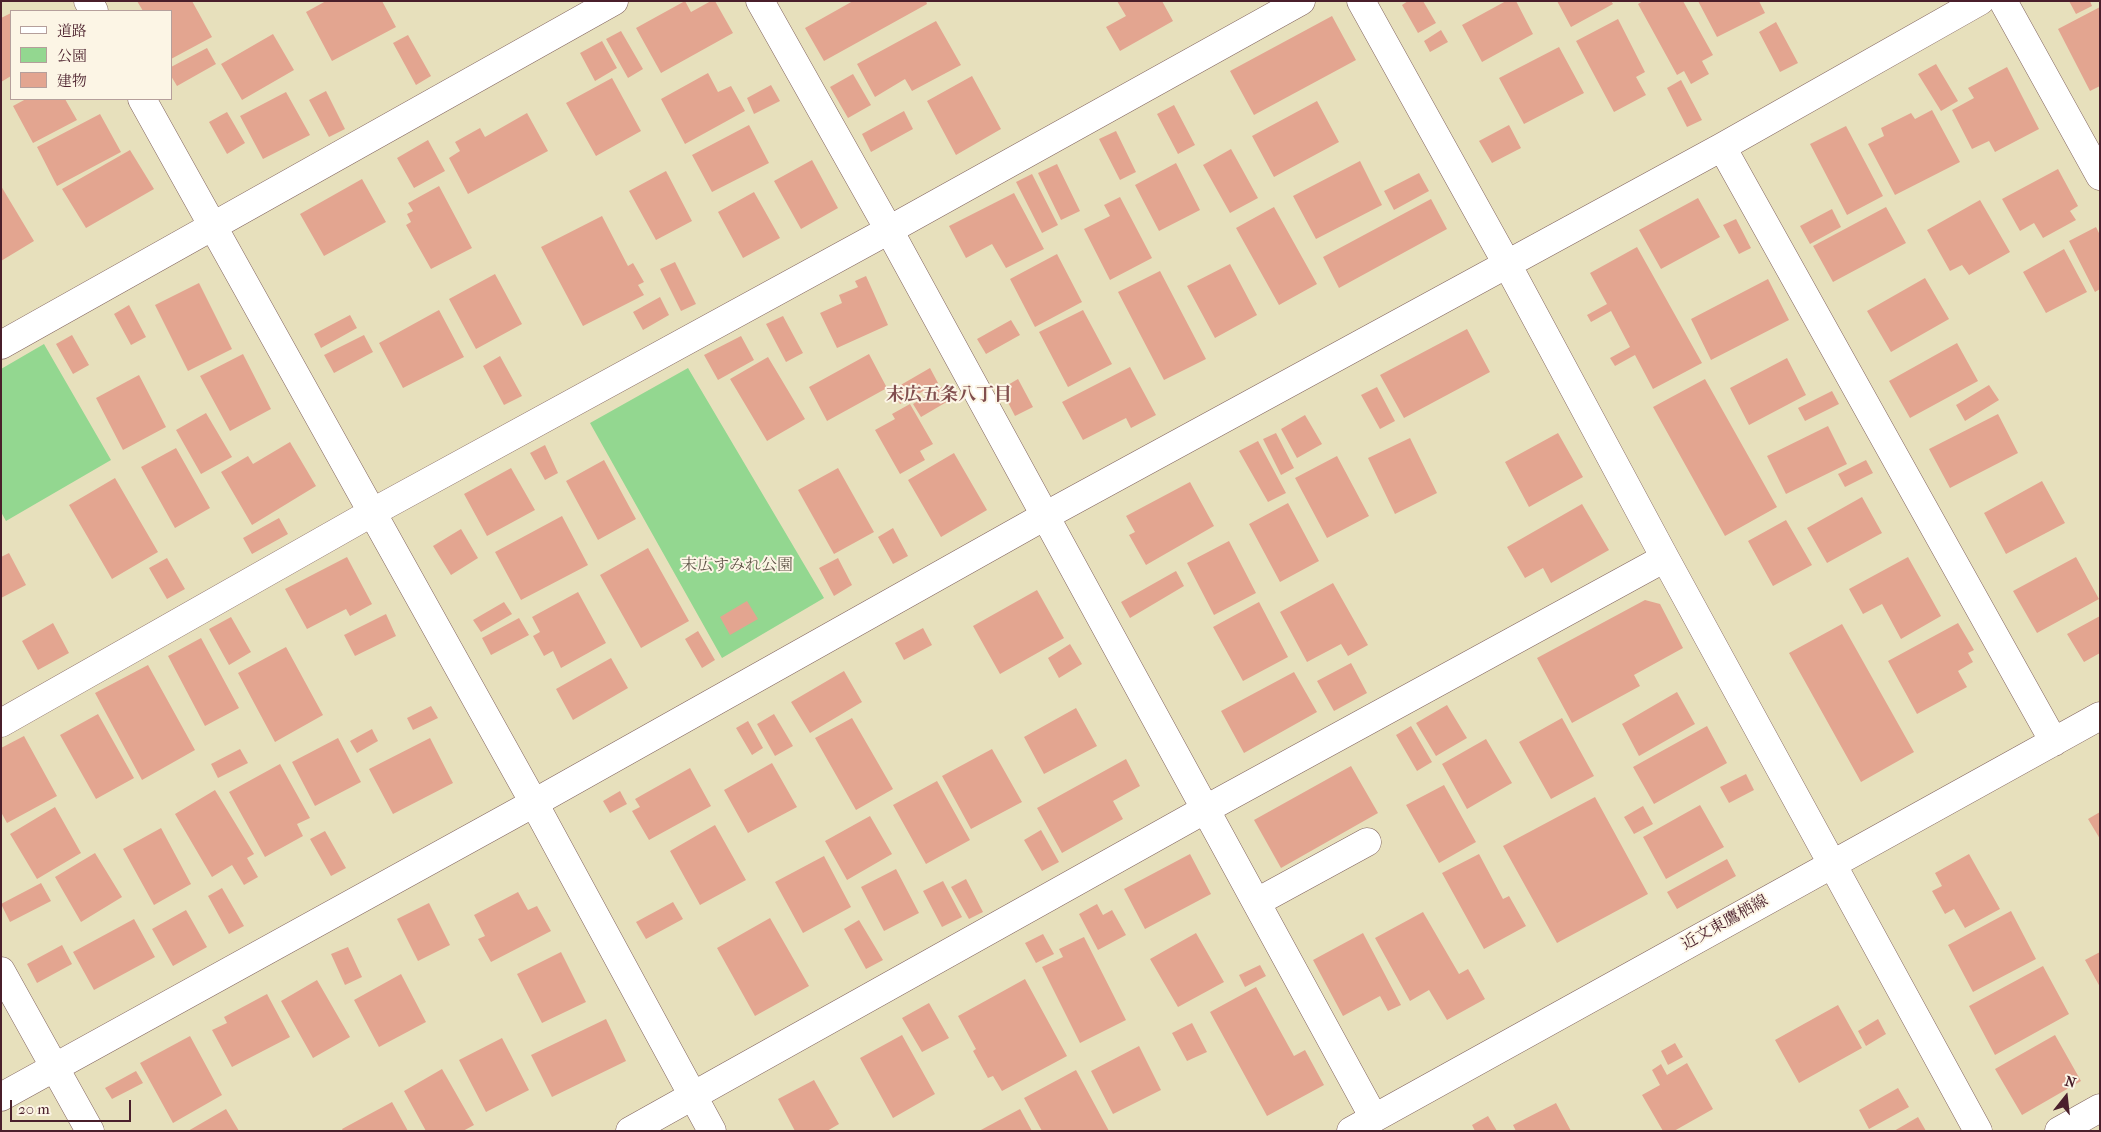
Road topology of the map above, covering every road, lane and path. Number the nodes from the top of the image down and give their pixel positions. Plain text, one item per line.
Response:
1 (614, 1) edge
2 (760, 1) edge
3 (1301, 1) edge
4 (1361, 1) edge
5 (1980, 1) edge
6 (2003, 1) edge
7 (143, 100) edge
8 (1722, 147) junction
9 (2100, 176) edge
10 (214, 227) junction
11 (889, 230) junction
12 (1507, 264) junction
13 (1, 345) edge
14 (373, 512) junction
15 (1045, 516) junction
16 (1665, 558) junction
17 (2100, 716) edge
18 (1, 723) edge
19 (2054, 742) junction
20 (534, 803) junction
21 (1206, 808) junction
22 (1367, 842) dead end
23 (1832, 864) junction
24 (1257, 902) junction
25 (1, 971) edge
26 (55, 1067) junction
27 (693, 1096) junction
28 (1, 1097) edge
29 (2100, 1108) edge
30 (1374, 1118) junction
31 (90, 1131) edge
32 (630, 1131) edge
33 (712, 1131) edge
34 (1351, 1131) edge
35 (1978, 1131) edge
36 (2059, 1131) edge

1 - 10 street
2 - 11 street
3 - 11 street
4 - 12 street
5 - 8 street
6 - 9 street
7 - 10 street
8 - 12 street
8 - 19 street
10 - 13 street
10 - 14 street
11 - 14 street
11 - 15 street
12 - 15 street
12 - 16 street
14 - 18 street
14 - 20 street
15 - 20 street
15 - 21 street
16 - 21 street
16 - 23 street
17 - 19 street, 近文東鷹栖線
19 - 23 street, 近文東鷹栖線
20 - 26 street
20 - 27 street
21 - 24 street
21 - 27 street
22 - 24 street
23 - 30 street, 近文東鷹栖線
23 - 35 street
24 - 30 street
25 - 26 street
26 - 28 street
26 - 31 street
27 - 32 street
27 - 33 street
29 - 36 street
30 - 34 street, 近文東鷹栖線

